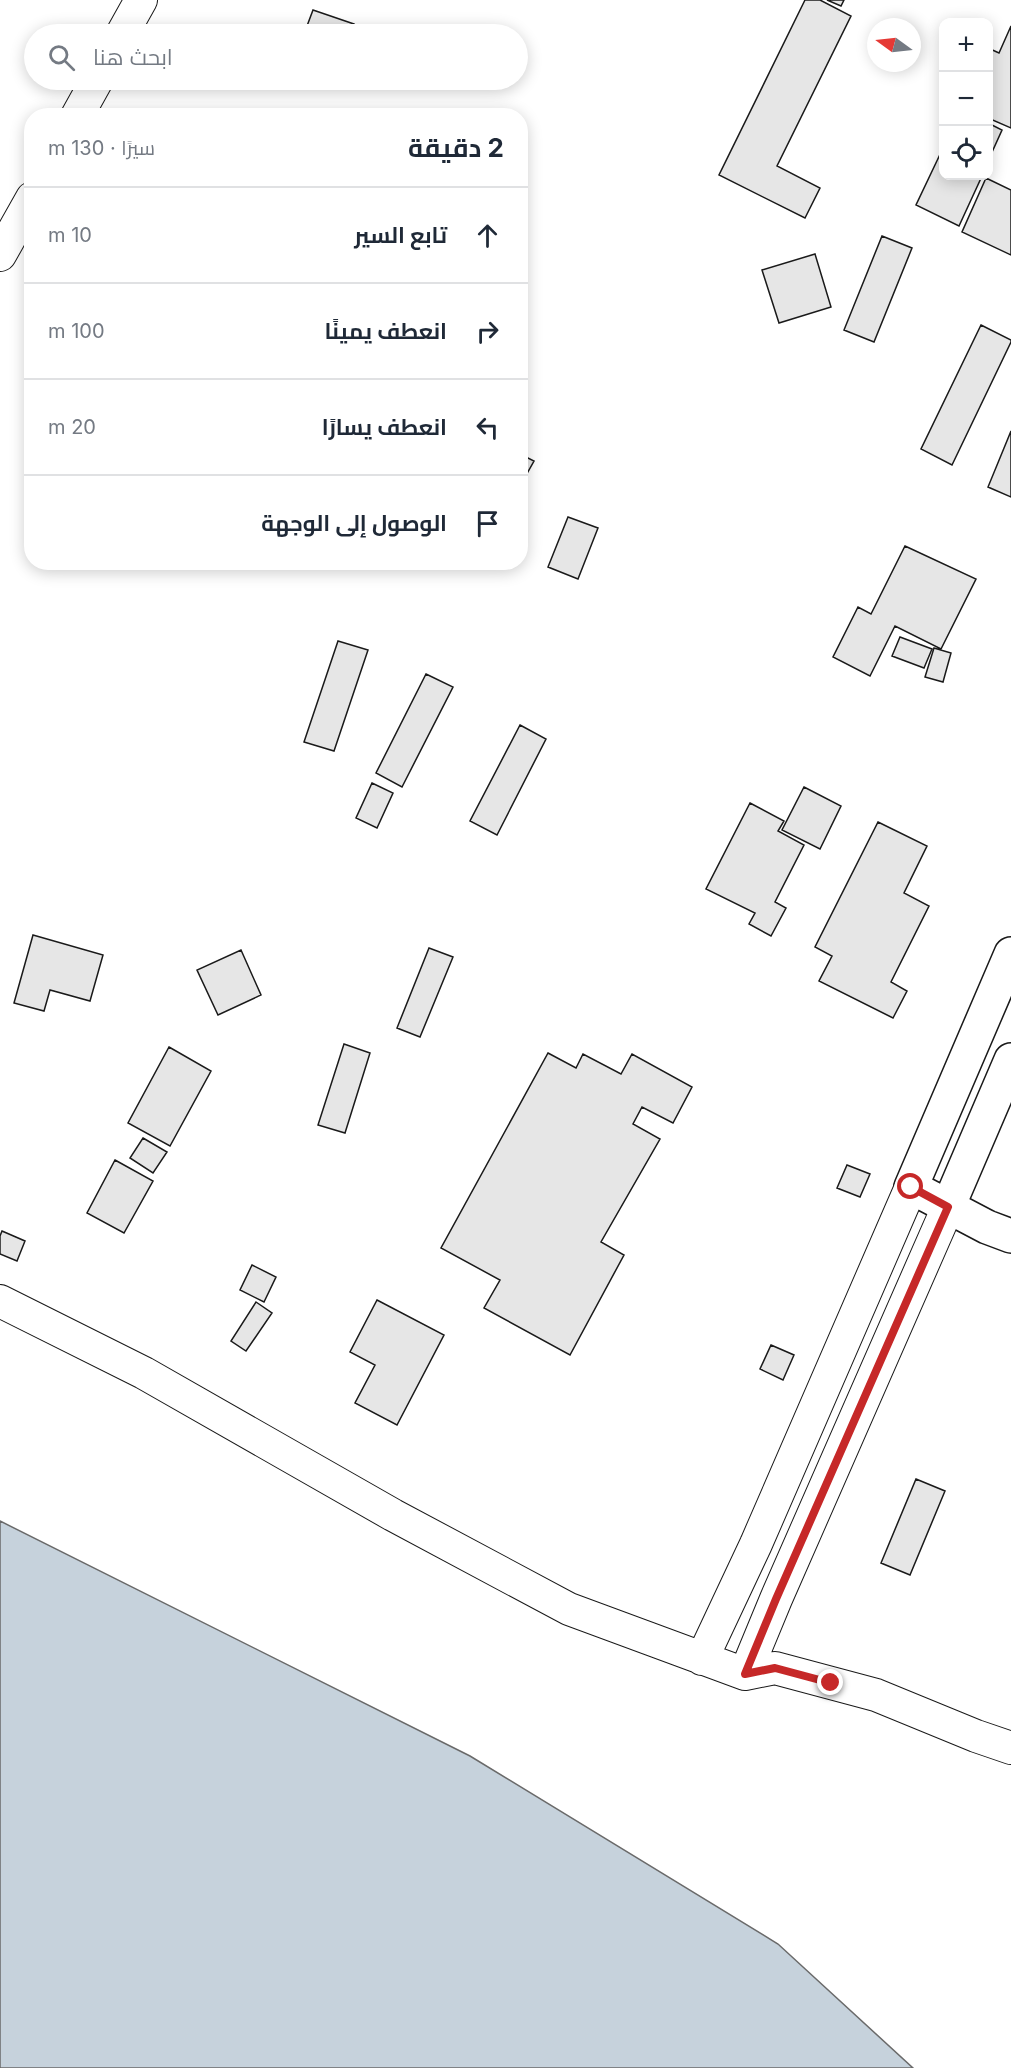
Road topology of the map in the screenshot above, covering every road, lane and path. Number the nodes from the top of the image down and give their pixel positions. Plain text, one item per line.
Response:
1 (141, 0) edge
2 (128, 24) edge
3 (91, 90) edge
4 (81, 108) edge
5 (24, 212) edge
6 (0, 255) edge
7 (1011, 954) edge
8 (1011, 1060) edge
9 (911, 1187) junction
10 (948, 1207) junction
11 (1011, 1236) edge
12 (0, 1301) edge
13 (702, 1659) junction
14 (745, 1674) junction
15 (1011, 1748) edge

1 - 2 street
3 - 4 street
5 - 6 street
7 - 9 street
8 - 10 street
9 - 10 street
9 - 13 street
10 - 11 street
10 - 14 street
12 - 13 street
13 - 14 street
14 - 15 street

